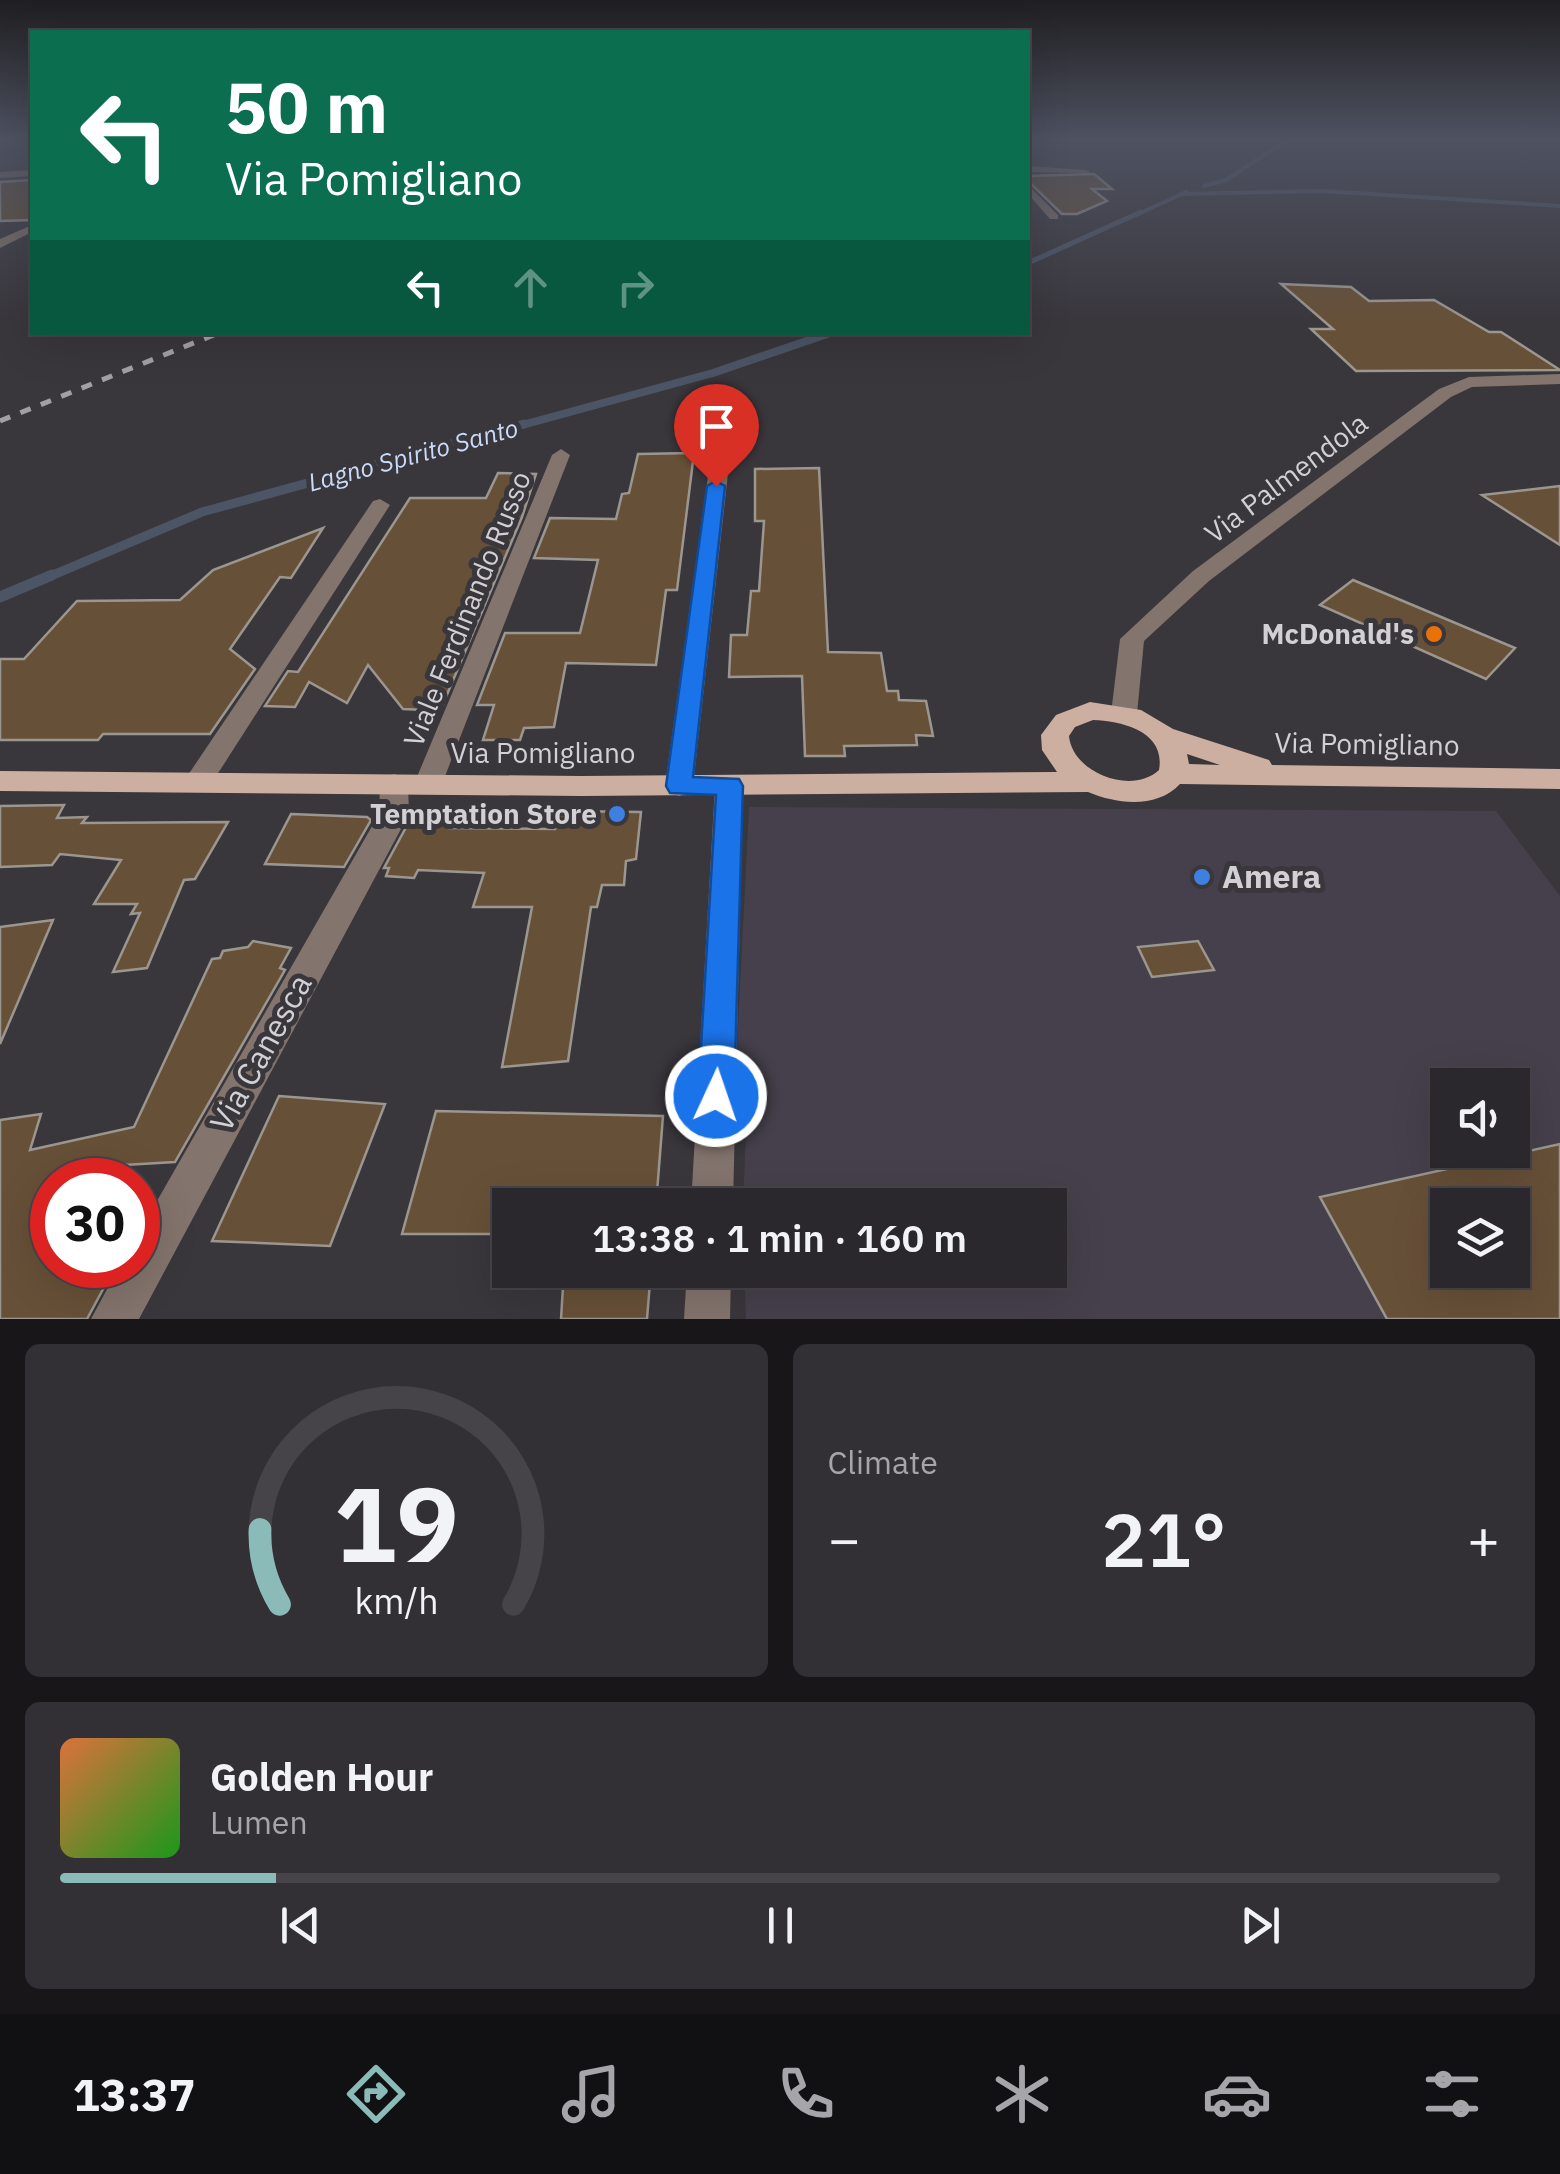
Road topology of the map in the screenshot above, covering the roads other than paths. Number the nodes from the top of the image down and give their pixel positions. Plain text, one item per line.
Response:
1 (1040, 202) edge
2 (1054, 217) dead end
3 (30, 229) edge
4 (0, 244) edge
5 (1560, 379) edge
6 (726, 411) dead end
7 (562, 455) dead end
8 (380, 505) dead end
9 (1124, 714) junction
10 (1164, 736) junction
11 (1058, 757) junction
12 (1174, 774) junction
13 (1283, 775) junction
14 (1560, 778) edge
15 (0, 781) edge
16 (198, 782) junction
17 (1086, 782) junction
18 (991, 783) junction
19 (411, 784) junction
20 (679, 786) junction
21 (730, 786) junction
22 (713, 1188) edge
23 (708, 1288) edge
24 (114, 1319) edge
25 (707, 1319) edge

1 - 2 street
3 - 4 street
5 - 9 street, Via Palmendola
6 - 20 street
7 - 19 street, Viale Ferdinando Russo
8 - 16 street
9 - 10 main road
9 - 11 main road
10 - 12 main road
10 - 13 main road
11 - 17 main road
11 - 18 main road
12 - 13 main road, Via Pomigliano
12 - 17 main road
13 - 14 main road, Via Pomigliano
15 - 16 main road, Via Pomigliano
16 - 19 main road, Via Pomigliano
17 - 18 main road, Via Pomigliano
18 - 21 main road, Via Pomigliano
19 - 20 main road, Via Pomigliano
19 - 24 street, Via Canesca
20 - 21 main road, Via Pomigliano
21 - 22 street
23 - 25 street

